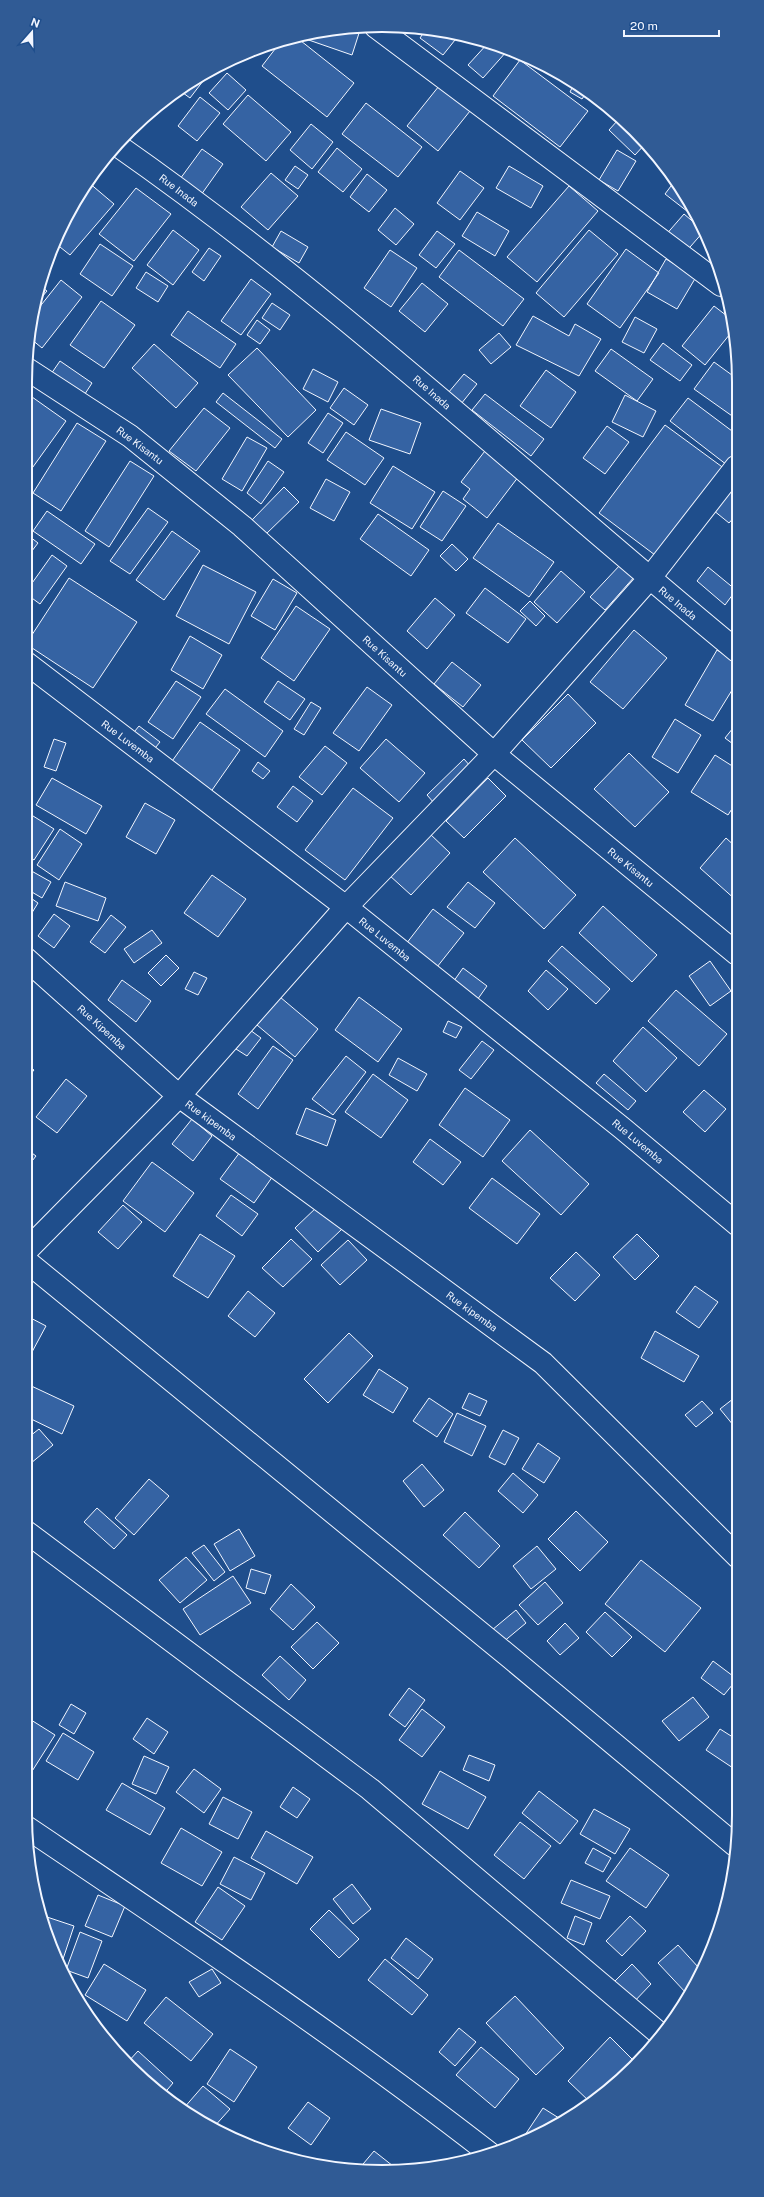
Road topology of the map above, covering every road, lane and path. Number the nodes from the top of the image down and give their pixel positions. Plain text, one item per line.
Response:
1 (383, 32) edge
2 (122, 148) edge
3 (717, 282) edge
4 (32, 373) edge
5 (732, 472) edge
6 (649, 579) junction
7 (732, 647) edge
8 (32, 667) edge
9 (494, 754) junction
10 (346, 907) junction
11 (732, 950) edge
12 (32, 964) edge
13 (179, 1096) junction
14 (732, 1220) edge
15 (32, 1245) edge
16 (32, 1266) edge
17 (32, 1536) edge
18 (732, 1551) edge
19 (33, 1832) edge
20 (731, 1841) edge
21 (657, 2032) edge
22 (484, 2149) edge

1 - 3 street
2 - 6 street, Rue Inada
4 - 9 street, Rue Kisantu
5 - 6 street
6 - 7 street, Rue Inada
6 - 9 street
8 - 10 street, Rue Luvemba
9 - 10 street
9 - 11 street, Rue Kisantu
10 - 13 street
10 - 14 street, Rue Luvemba
12 - 13 street, Rue Kipemba
13 - 15 street
13 - 18 street, Rue kipemba
16 - 20 street
17 - 21 street
19 - 22 street

